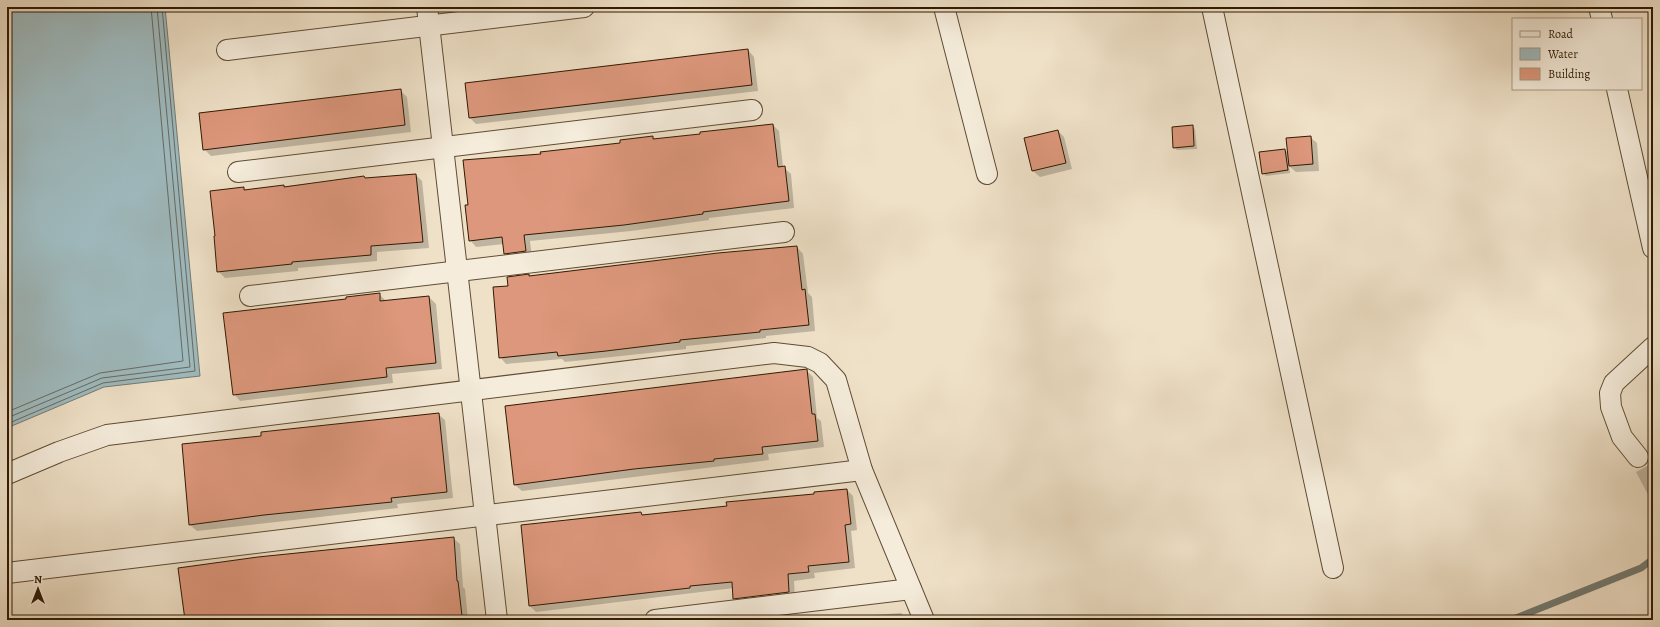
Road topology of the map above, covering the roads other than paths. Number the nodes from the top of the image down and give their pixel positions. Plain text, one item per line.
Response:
1 (584, 7) edge
2 (944, 7) edge
3 (1212, 7) edge
4 (1599, 7) edge
5 (428, 16) edge
6 (1602, 18) edge
7 (226, 50) dead end
8 (1617, 90) edge
9 (752, 110) dead end
10 (443, 148) junction
11 (238, 172) dead end
12 (987, 174) dead end
13 (784, 232) dead end
14 (1653, 248) edge
15 (457, 271) junction
16 (250, 296) dead end
17 (1653, 347) edge
18 (471, 391) junction
19 (1638, 457) dead end
20 (862, 470) junction
21 (7, 474) edge
22 (485, 515) junction
23 (1333, 568) dead end
24 (7, 573) edge
25 (911, 589) junction
26 (497, 620) edge
27 (655, 620) edge
28 (924, 620) edge

1 - 5 street
2 - 12 street
3 - 23 street
4 - 6 street
5 - 7 street
5 - 10 street
8 - 14 street
9 - 10 street
10 - 11 street
10 - 15 street
13 - 15 street
15 - 16 street
15 - 18 street
17 - 19 street
18 - 20 street
18 - 21 street
18 - 22 street
20 - 22 street
20 - 25 street
22 - 24 street
22 - 26 street
25 - 27 street
25 - 28 street

